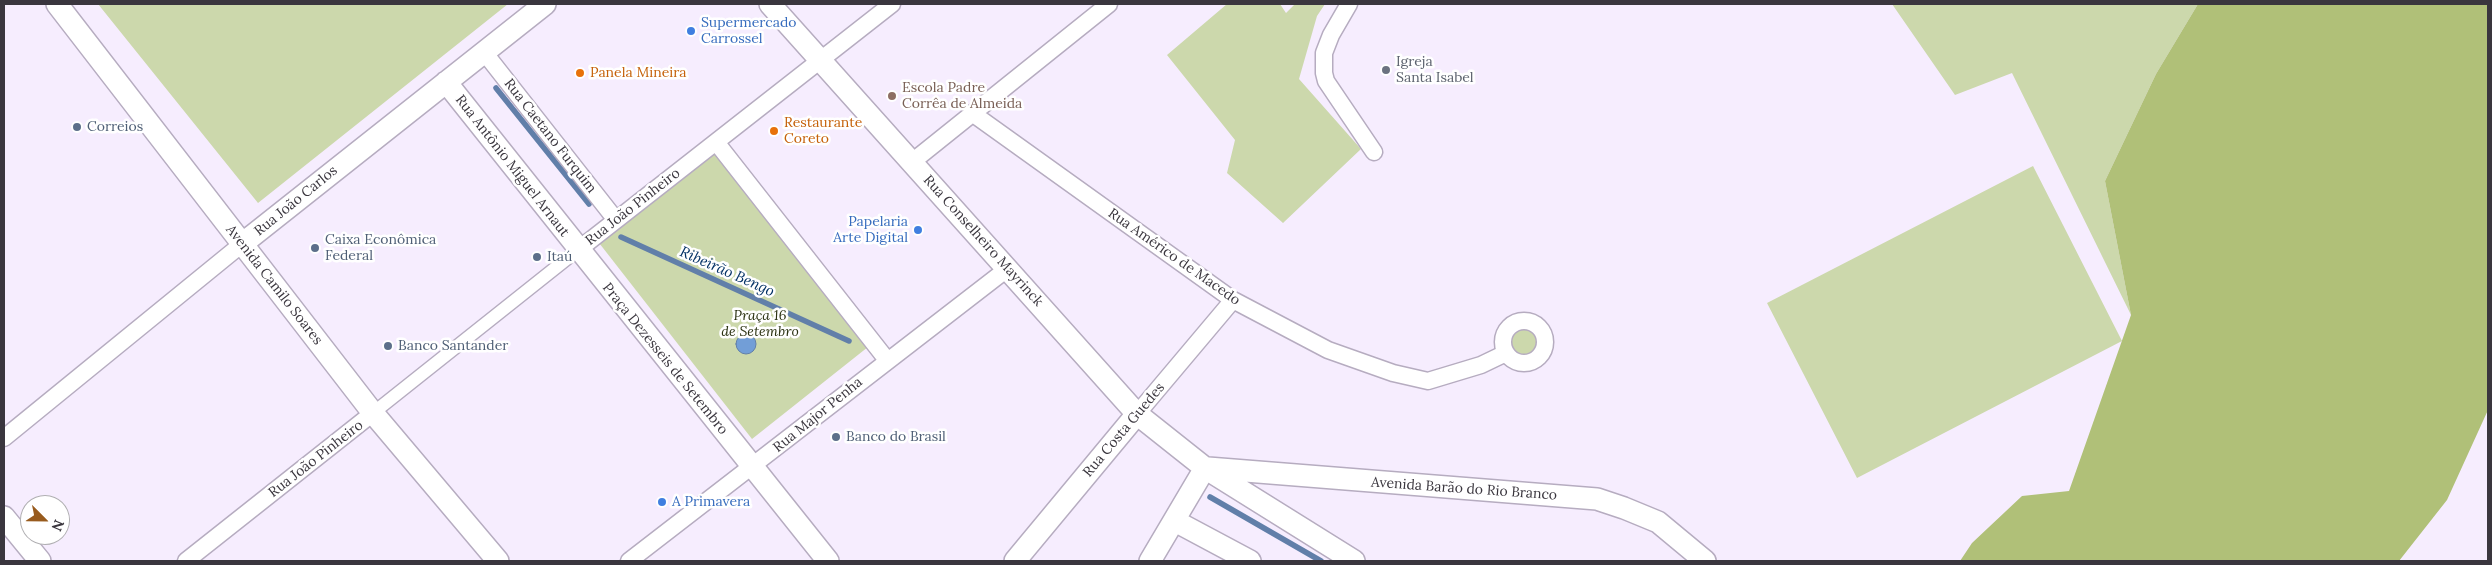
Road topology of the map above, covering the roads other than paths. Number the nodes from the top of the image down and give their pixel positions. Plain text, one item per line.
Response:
1 (57, 4) edge
2 (544, 4) edge
3 (770, 4) edge
4 (892, 4) edge
5 (1109, 4) edge
6 (1349, 4) edge
7 (484, 52) junction
8 (819, 60) junction
9 (446, 82) junction
10 (972, 113) junction
11 (716, 142) junction
12 (1374, 152) dead end
13 (912, 162) junction
14 (616, 220) junction
15 (242, 244) junction
16 (578, 250) junction
17 (1007, 269) junction
18 (1233, 300) junction
19 (1506, 353) dead end
20 (887, 360) junction
21 (373, 413) junction
22 (1137, 414) junction
23 (4, 438) edge
24 (752, 468) junction
25 (1205, 468) junction
26 (4, 517) edge
27 (1175, 521) junction
28 (40, 561) edge
29 (186, 561) edge
30 (498, 561) edge
31 (629, 561) edge
32 (828, 561) edge
33 (1015, 561) edge
34 (1150, 561) edge
35 (1250, 561) edge
36 (1354, 561) edge
37 (1705, 561) edge

1 - 15 street, Avenida Camilo Soares
2 - 7 street, Rua João Carlos
3 - 8 street, Rua Conselheiro Mayrinck
4 - 8 street, Rua João Pinheiro
5 - 10 street
6 - 12 street
7 - 9 street, Rua João Carlos
7 - 14 street, Rua Caetano Furquim
8 - 11 street, Rua João Pinheiro
8 - 13 street, Rua Conselheiro Mayrinck
9 - 15 street, Rua João Carlos
9 - 16 street, Rua Antônio Miguel Arnaut
10 - 13 street
10 - 18 street, Rua Américo de Macedo
11 - 14 street, Rua João Pinheiro
11 - 20 street
13 - 17 street, Rua Conselheiro Mayrinck
14 - 16 street, Rua João Pinheiro
15 - 21 street, Avenida Camilo Soares
15 - 23 street, Rua João Carlos
16 - 21 street, Rua João Pinheiro
16 - 24 street, Praça Dezesseis de Setembro
17 - 20 street, Rua Major Penha
17 - 22 street, Rua Conselheiro Mayrinck
18 - 19 street, Rua Américo de Macedo
18 - 22 street, Rua Costa Guedes
20 - 24 street, Rua Major Penha
21 - 29 street, Rua João Pinheiro
21 - 30 street, Avenida Camilo Soares
22 - 25 street, Rua Conselheiro Mayrinck
22 - 33 street, Rua Costa Guedes
24 - 31 street, Rua Major Penha
24 - 32 street, Praça Dezesseis de Setembro
25 - 27 street
25 - 36 street, Rua Conselheiro Mayrinck
25 - 37 street, Avenida Barão do Rio Branco
26 - 28 street
27 - 34 street
27 - 35 street

